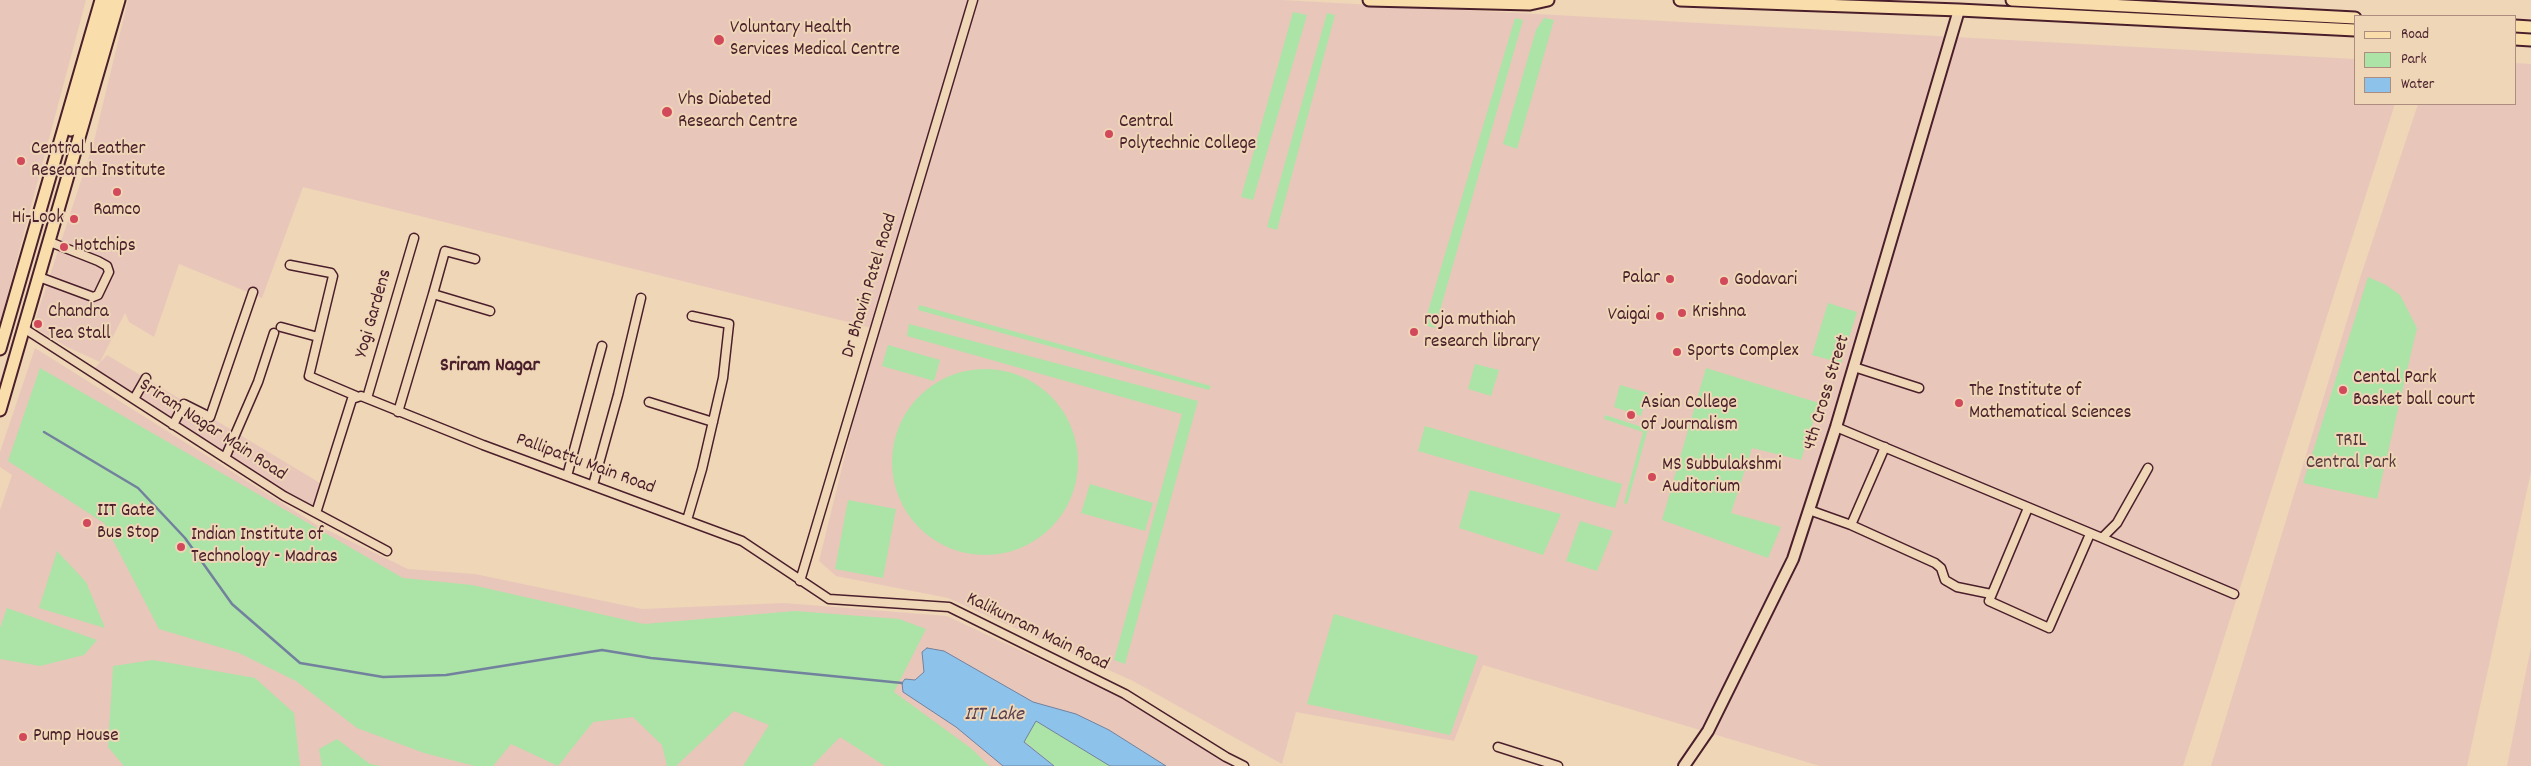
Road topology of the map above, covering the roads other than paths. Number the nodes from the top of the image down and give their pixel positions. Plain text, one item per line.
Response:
1 (102, 0) edge
2 (110, 0) edge
3 (119, 0) edge
4 (973, 0) edge
5 (1369, 0) edge
6 (1548, 0) edge
7 (1680, 0) edge
8 (2012, 0) edge
9 (2029, 0) edge
10 (2057, 1) edge
11 (1959, 10) junction
12 (2028, 14) junction
13 (2354, 18) edge
14 (2516, 26) edge
15 (2531, 27) edge
16 (2354, 30) edge
17 (2516, 39) edge
18 (2531, 40) edge
19 (52, 169) junction
20 (414, 238) dead end
21 (50, 242) junction
22 (475, 259) dead end
23 (290, 264) dead end
24 (39, 277) junction
25 (253, 292) dead end
26 (433, 294) junction
27 (642, 298) dead end
28 (490, 311) dead end
29 (692, 316) dead end
30 (281, 327) dead end
31 (25, 329) junction
32 (274, 333) dead end
33 (318, 337) junction
34 (602, 346) dead end
35 (0, 349) edge
36 (1854, 367) junction
37 (146, 378) dead end
38 (1919, 388) dead end
39 (354, 398) junction
40 (367, 398) junction
41 (134, 399) junction
42 (649, 402) dead end
43 (0, 410) edge
44 (398, 412) junction
45 (713, 422) junction
46 (173, 425) junction
47 (1836, 427) junction
48 (1885, 447) junction
49 (225, 458) junction
50 (2148, 468) dead end
51 (567, 476) junction
52 (593, 485) junction
53 (2028, 508) junction
54 (1809, 510) junction
55 (316, 513) junction
56 (687, 520) junction
57 (1851, 525) junction
58 (2090, 534) junction
59 (2102, 538) junction
60 (387, 551) dead end
61 (800, 581) junction
62 (1991, 594) junction
63 (2234, 594) dead end
64 (1498, 747) dead end
65 (1244, 766) edge
66 (1558, 766) edge
67 (1684, 766) edge

1 - 19 main road
2 - 19 main road
3 - 21 main road
4 - 61 street, Dr Bhavin Patel Road
5 - 6 main road
7 - 11 main road
8 - 9 main road
9 - 10 main road
9 - 12 street
10 - 13 main road
11 - 12 main road
11 - 36 street, 4th Cross Street
12 - 16 main road
14 - 15 main road
17 - 18 main road
19 - 35 main road
20 - 40 street, Yogi Gardens
21 - 24 main road
21 - 24 street
22 - 26 street
23 - 33 street
24 - 31 main road
25 - 46 street
26 - 28 street
26 - 44 street
27 - 52 street
29 - 45 street
30 - 33 street
31 - 41 street, Sriram Nagar Main Road
31 - 43 main road
32 - 49 street
33 - 39 street, Pallipattu Main Road
34 - 51 street
36 - 38 street
36 - 47 street, 4th Cross Street
37 - 41 street
39 - 40 street, Pallipattu Main Road
39 - 55 street
40 - 44 street, Pallipattu Main Road
41 - 46 street, Sriram Nagar Main Road
42 - 45 street
44 - 51 street, Pallipattu Main Road
45 - 56 street
46 - 49 street, Sriram Nagar Main Road
47 - 48 street
47 - 54 street, 4th Cross Street
48 - 53 street
48 - 57 street
49 - 55 street, Sriram Nagar Main Road
50 - 59 street
51 - 52 street, Pallipattu Main Road
52 - 56 street, Pallipattu Main Road
53 - 58 street
53 - 62 street
54 - 57 street
54 - 67 street, 4th Cross Street
55 - 60 street, Sriram Nagar Main Road
56 - 61 street, Pallipattu Main Road
57 - 62 street
58 - 59 street
58 - 62 street
59 - 63 street
61 - 65 street, Kalikunram Main Road
64 - 66 street

